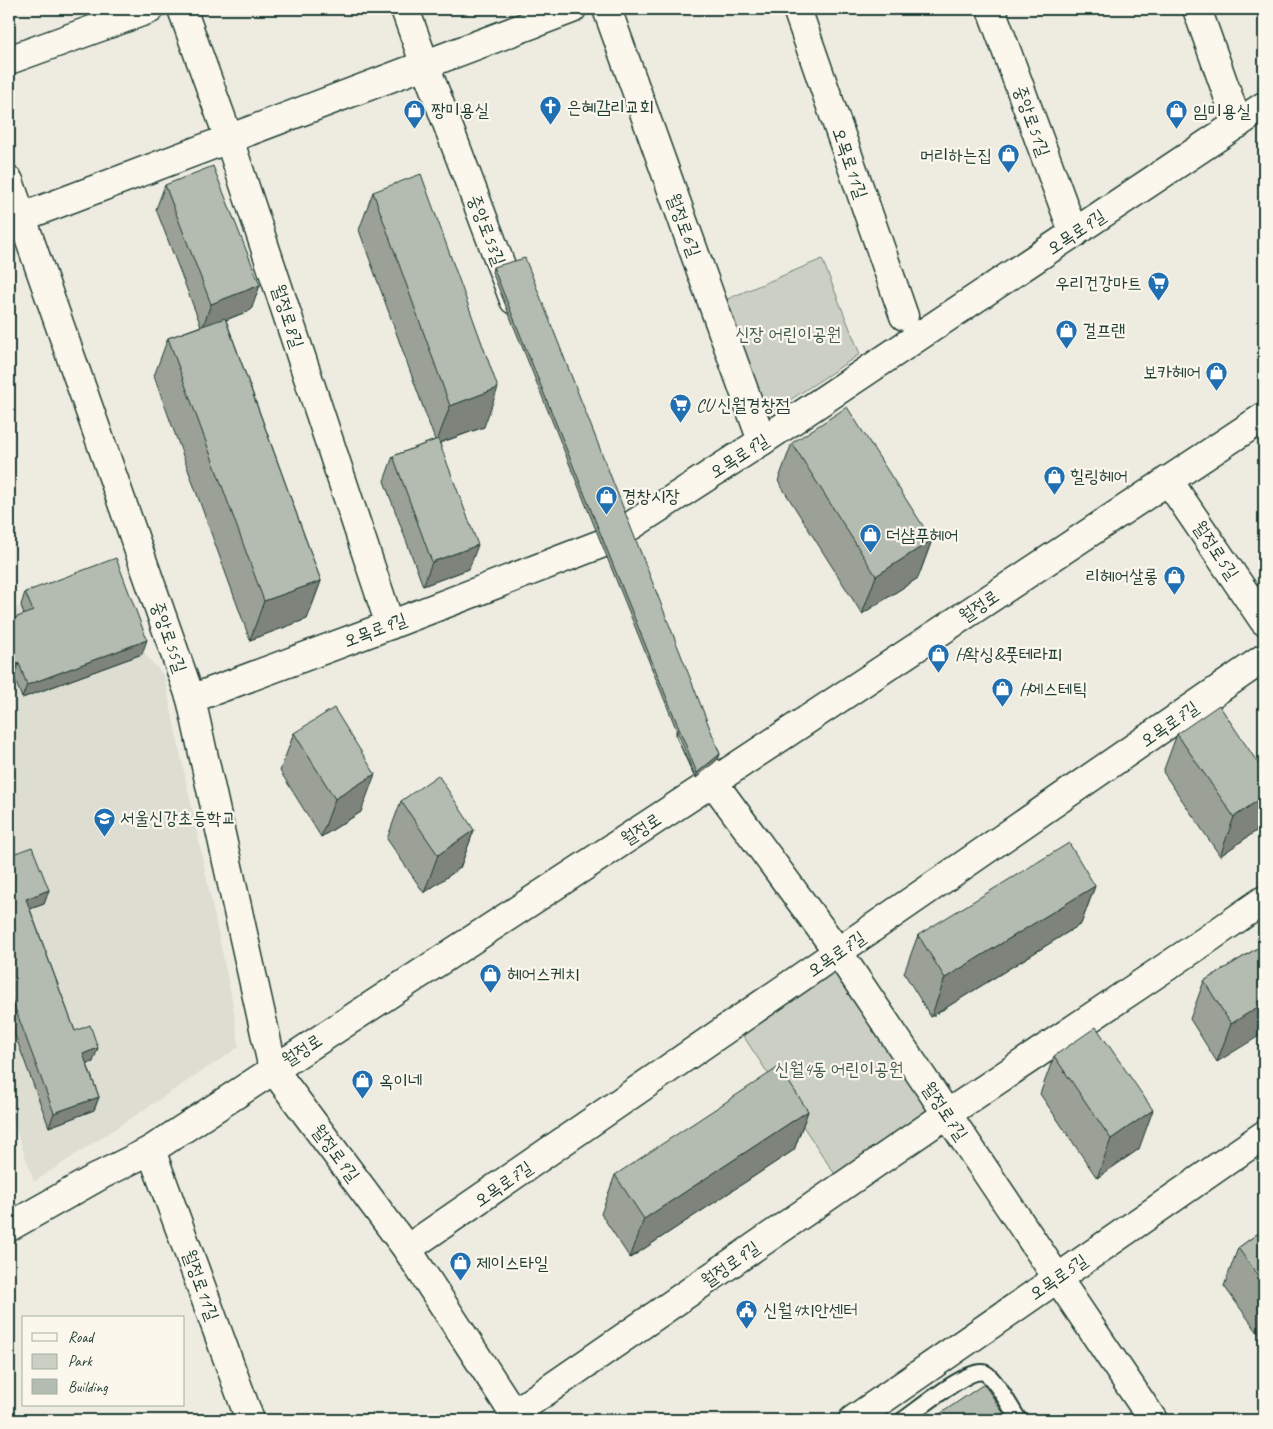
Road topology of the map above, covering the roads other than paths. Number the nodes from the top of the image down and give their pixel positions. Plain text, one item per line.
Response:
1 (150, 9) edge
2 (182, 9) edge
3 (406, 9) edge
4 (572, 9) edge
5 (606, 9) edge
6 (796, 9) edge
7 (991, 9) edge
8 (1197, 9) edge
9 (9, 60) edge
10 (425, 65) junction
11 (1264, 106) edge
12 (1238, 124) junction
13 (229, 138) junction
14 (9, 181) edge
15 (15, 219) edge
16 (1074, 234) junction
17 (904, 316) dead end
18 (522, 322) edge
19 (1264, 416) edge
20 (762, 441) junction
21 (1168, 480) junction
22 (595, 514) edge
23 (606, 542) junction
24 (618, 569) edge
25 (1264, 621) edge
26 (390, 625) junction
27 (1264, 658) edge
28 (191, 698) junction
29 (681, 711) edge
30 (713, 782) junction
31 (1264, 900) edge
32 (838, 952) junction
33 (273, 1069) junction
34 (947, 1114) junction
35 (1264, 1135) edge
36 (151, 1150) junction
37 (9, 1227) edge
38 (407, 1249) junction
39 (1057, 1278) junction
40 (516, 1417) edge
41 (250, 1420) edge
42 (853, 1420) edge
43 (903, 1420) edge
44 (1019, 1420) edge
45 (1153, 1420) edge

1 - 9 street
2 - 13 street, 월정로8길
3 - 10 street, 중앙로53길
4 - 10 street
5 - 20 street, 월정로6길
6 - 17 street, 오목로11길
7 - 16 street, 중앙로51길
8 - 12 street
10 - 13 street
10 - 18 street, 중앙로53길
11 - 12 street, 오목로9길
12 - 16 street, 오목로9길
13 - 15 street
13 - 26 street, 월정로8길
14 - 15 street, 중앙로55길
15 - 28 street, 중앙로55길
16 - 20 street, 오목로9길
19 - 21 street, 월정로
20 - 23 street, 오목로9길
21 - 25 street, 월정로5길
21 - 30 street, 월정로
22 - 23 street
23 - 24 street
23 - 26 street, 오목로9길
26 - 28 street, 오목로9길
27 - 32 street, 오목로7길
28 - 33 street, 중앙로55길
29 - 30 street
30 - 32 street, 월정로7길
30 - 33 street, 월정로
31 - 34 street, 월정로9길
32 - 34 street, 월정로7길
32 - 38 street, 오목로7길
33 - 36 street, 월정로
33 - 38 street, 월정로9길
34 - 39 street, 월정로7길
34 - 40 street, 월정로9길
35 - 39 street, 오목로5길
36 - 37 street, 월정로
36 - 41 street, 월정로11길
38 - 40 street, 월정로9길
39 - 42 street, 오목로5길
39 - 45 street, 월정로7길
43 - 44 lane

